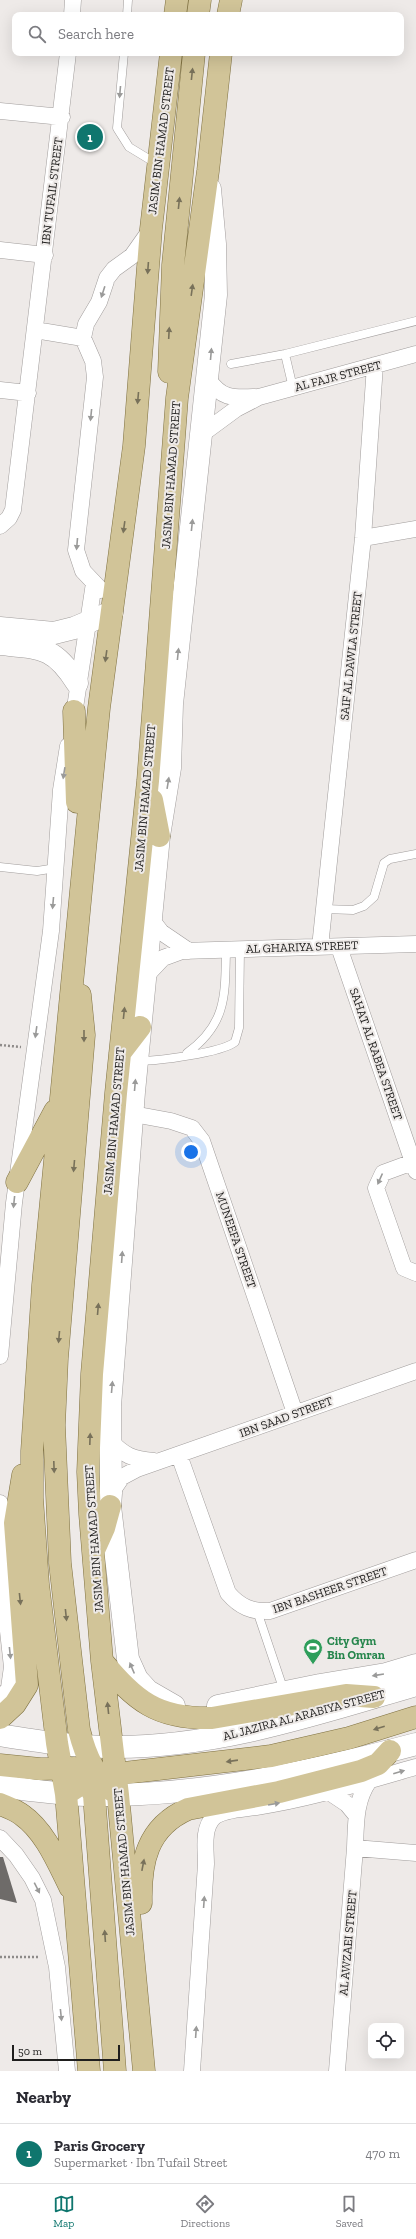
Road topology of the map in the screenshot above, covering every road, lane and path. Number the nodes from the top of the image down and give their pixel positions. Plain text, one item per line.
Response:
1 (73, 0) edge
2 (128, 0) edge
3 (167, 0) edge
4 (177, 0) edge
5 (200, 0) edge
6 (226, 0) edge
7 (230, 0) edge
8 (72, 12) edge
9 (127, 12) edge
10 (167, 12) edge
11 (175, 12) edge
12 (198, 12) edge
13 (224, 12) edge
14 (228, 12) edge
15 (68, 56) edge
16 (124, 56) edge
17 (167, 56) edge
18 (171, 56) edge
19 (194, 56) edge
20 (221, 56) edge
21 (167, 94) junction
22 (0, 110) edge
23 (62, 117) junction
24 (158, 165) junction
25 (208, 171) junction
26 (151, 229) junction
27 (0, 250) edge
28 (45, 255) junction
29 (416, 321) edge
30 (35, 330) junction
31 (83, 338) junction
32 (285, 354) junction
33 (416, 354) edge
34 (231, 364) dead end
35 (375, 365) junction
36 (208, 379) junction
37 (293, 388) junction
38 (0, 390) edge
39 (28, 393) junction
40 (259, 397) junction
41 (177, 398) junction
42 (202, 434) junction
43 (0, 526) edge
44 (416, 529) edge
45 (363, 538) junction
46 (94, 583) junction
47 (113, 608) junction
48 (87, 621) junction
49 (0, 628) edge
50 (0, 644) edge
51 (77, 682) junction
52 (74, 711) junction
53 (148, 781) junction
54 (159, 836) junction
55 (86, 839) junction
56 (416, 854) edge
57 (0, 867) edge
58 (56, 868) junction
59 (324, 909) junction
60 (151, 919) junction
61 (416, 944) edge
62 (339, 946) junction
63 (320, 947) junction
64 (233, 949) junction
65 (189, 951) junction
66 (73, 970) junction
67 (146, 976) junction
68 (224, 997) junction
69 (239, 997) junction
70 (140, 1027) joint
71 (0, 1045) edge
72 (34, 1048) junction
73 (186, 1055) junction
74 (129, 1057) junction
75 (61, 1100) junction
76 (133, 1114) junction
77 (414, 1167) edge
78 (17, 1182) junction
79 (416, 1273) edge
80 (0, 1356) edge
81 (416, 1372) edge
82 (295, 1413) junction
83 (109, 1440) junction
84 (32, 1451) junction
85 (179, 1455) junction
86 (156, 1462) junction
87 (110, 1499) junction
88 (0, 1503) edge
89 (93, 1552) junction
90 (416, 1560) edge
91 (258, 1611) junction
92 (3, 1612) edge
93 (102, 1661) junction
94 (416, 1665) edge
95 (416, 1685) edge
96 (285, 1692) junction
97 (374, 1697) junction
98 (2, 1698) edge
99 (157, 1698) joint
100 (416, 1717) edge
101 (0, 1718) edge
102 (0, 1735) edge
103 (57, 1744) junction
104 (416, 1744) edge
105 (112, 1747) junction
106 (390, 1751) junction
107 (0, 1765) edge
108 (416, 1767) edge
109 (89, 1771) junction
110 (369, 1781) junction
111 (0, 1786) edge
112 (329, 1792) junction
113 (66, 1794) junction
114 (118, 1795) junction
115 (0, 1804) edge
116 (356, 1815) junction
117 (0, 1838) edge
118 (355, 1848) junction
119 (416, 1853) edge
120 (76, 1898) junction
121 (0, 1957) edge
122 (55, 1957) junction
123 (67, 2071) edge
124 (89, 2071) edge
125 (115, 2071) edge
126 (144, 2071) edge
127 (154, 2071) edge
128 (192, 2071) edge
129 (337, 2071) edge

1 - 8 street
2 - 9 lane
3 - 10 main road
4 - 11 main road
5 - 12 main road
6 - 13 main road
7 - 14 main road
15 - 23 street, IBN TUFAIL STREET
16 -> 24 lane
17 - 21 main road
18 - 21 main road, JASIM BIN HAMAD STREET
41 -> 19 main road
20 - 25 main road, JASIM BIN HAMAD STREET
21 - 24 main road, JASIM BIN HAMAD STREET
22 - 23 street
23 - 28 street, IBN TUFAIL STREET
24 - 26 main road, JASIM BIN HAMAD STREET
36 -> 25 street, JASIM BIN HAMAD STREET
41 -> 25 main road, JASIM BIN HAMAD STREET
26 -> 31 street, JASIM BIN HAMAD STREET
26 -> 47 main road, JASIM BIN HAMAD STREET
27 - 28 street
28 - 30 street, IBN TUFAIL STREET
29 - 32 lane
30 - 31 street
30 - 39 street, IBN TUFAIL STREET
31 -> 46 street
32 - 34 lane
32 - 37 lane
33 - 35 street, AL FAJR STREET
35 - 37 street, AL FAJR STREET
35 - 45 street, SAIF AL DAWLA STREET
36 - 40 street, AL FAJR STREET
36 - 42 street, JASIM BIN HAMAD STREET
37 - 40 street, AL FAJR STREET
38 - 39 street
39 - 43 street, IBN TUFAIL STREET
40 - 42 street, AL FAJR STREET
41 - 53 main road, JASIM BIN HAMAD STREET
54 -> 42 street, JASIM BIN HAMAD STREET
44 - 45 street
45 - 59 street, SAIF AL DAWLA STREET
46 - 47 street
46 - 48 street
47 - 48 street
47 -> 55 main road, JASIM BIN HAMAD STREET
48 - 49 street
48 - 51 street
50 - 51 street
51 - 52 street
52 - 55 main road
52 -> 58 street
53 - 54 main road
74 -> 53 main road, JASIM BIN HAMAD STREET
54 - 60 street, JASIM BIN HAMAD STREET
55 - 66 main road, JASIM BIN HAMAD STREET
56 - 59 lane
57 - 58 lane
58 -> 72 street
59 - 63 street, SAIF AL DAWLA STREET
60 - 65 street
60 - 67 street, JASIM BIN HAMAD STREET
61 - 62 street, AL GHARIYA STREET
62 - 63 street, AL GHARIYA STREET
62 - 77 street, SAHAT AL RABEA STREET
63 - 64 street, AL GHARIYA STREET
64 - 65 street, AL GHARIYA STREET
64 - 68 lane
64 - 69 lane
65 - 67 street, AL GHARIYA STREET
66 - 75 main road, JASIM BIN HAMAD STREET
66 -> 109 main road
67 - 70 street, JASIM BIN HAMAD STREET
68 - 69 lane
68 - 73 lane
69 - 73 lane
70 - 74 main road
71 - 72 path
72 - 78 street
73 - 74 lane
76 -> 74 street, JASIM BIN HAMAD STREET
89 -> 74 main road, JASIM BIN HAMAD STREET
75 - 78 main road
75 - 84 main road, JASIM BIN HAMAD STREET
76 - 82 street, MUNEEFA STREET
83 -> 76 street, JASIM BIN HAMAD STREET
77 -> 79 street, SAHAT AL RABEA STREET
78 -> 80 street
81 - 82 street, IBN SAAD STREET
82 - 85 street, IBN SAAD STREET
83 - 86 street, IBN SAAD STREET
83 - 87 street, JASIM BIN HAMAD STREET
84 -> 101 main road
84 - 103 main road, JASIM BIN HAMAD STREET
85 - 86 street, IBN SAAD STREET
85 - 91 street, IBN BASHEER STREET
86 - 87 street, IBN SAAD STREET
87 - 89 main road
99 -> 87 street, JASIM BIN HAMAD STREET
88 - 92 street
89 - 93 main road, JASIM BIN HAMAD STREET
90 - 91 street, IBN BASHEER STREET
91 - 96 lane
92 -> 98 street
93 - 97 main road
105 -> 93 main road, JASIM BIN HAMAD STREET
94 -> 96 street, AL JAZIRA AL ARABIYA STREET
95 - 97 street, AL JAZIRA AL ARABIYA STREET
96 - 99 street, AL JAZIRA AL ARABIYA STREET
97 - 105 street, AL JAZIRA AL ARABIYA STREET
100 -> 109 main road
102 - 103 street
103 - 109 main road, JASIM BIN HAMAD STREET
104 - 106 street
105 - 109 main road, JASIM BIN HAMAD STREET
105 - 109 street, AL JAZIRA AL ARABIYA STREET
106 - 114 street
127 -> 106 main road
107 - 109 main road
110 -> 108 street
109 - 113 main road
109 - 114 street
125 -> 109 main road
110 - 112 street
110 - 116 street, AL AWZAEI STREET
111 - 113 street
112 - 116 street
128 -> 112 street
113 - 120 main road
114 - 126 main road, JASIM BIN HAMAD STREET
115 - 120 main road
116 - 118 street, AL AWZAEI STREET
117 -> 122 street
118 - 119 street
118 - 129 street, AL AWZAEI STREET
120 - 124 main road
121 - 122 path
122 -> 123 street

